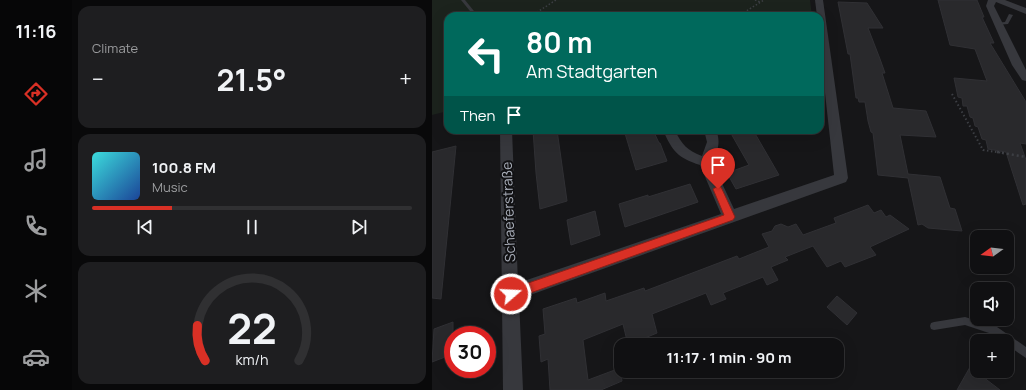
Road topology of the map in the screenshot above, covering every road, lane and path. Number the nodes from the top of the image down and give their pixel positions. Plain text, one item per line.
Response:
1 (463, 0) edge
2 (556, 0) edge
3 (755, 0) edge
4 (764, 0) edge
5 (820, 0) edge
6 (994, 0) edge
7 (998, 0) edge
8 (761, 2) junction
9 (1026, 11) edge
10 (473, 12) edge
11 (536, 12) edge
12 (742, 12) edge
13 (821, 12) edge
14 (1010, 15) dead end
15 (998, 24) junction
16 (824, 34) edge
17 (1026, 78) edge
18 (952, 94) dead end
19 (506, 134) edge
20 (671, 134) edge
21 (712, 134) edge
22 (1026, 157) edge
23 (705, 162) junction
24 (730, 217) junction
25 (511, 294) junction
26 (934, 326) dead end
27 (1026, 353) edge
28 (513, 390) edge

1 - 10 lane
2 - 11 path
3 - 8 path
4 - 8 path
5 - 13 street
6 - 15 street
7 - 9 street
8 - 12 path
14 - 15 lane
15 - 17 street
16 - 24 street
18 - 22 path
19 - 25 street, Schaeferstraße
20 - 23 street
21 - 23 street
23 - 24 street
24 - 25 street
25 - 28 street, Schaeferstraße
26 - 27 lane

